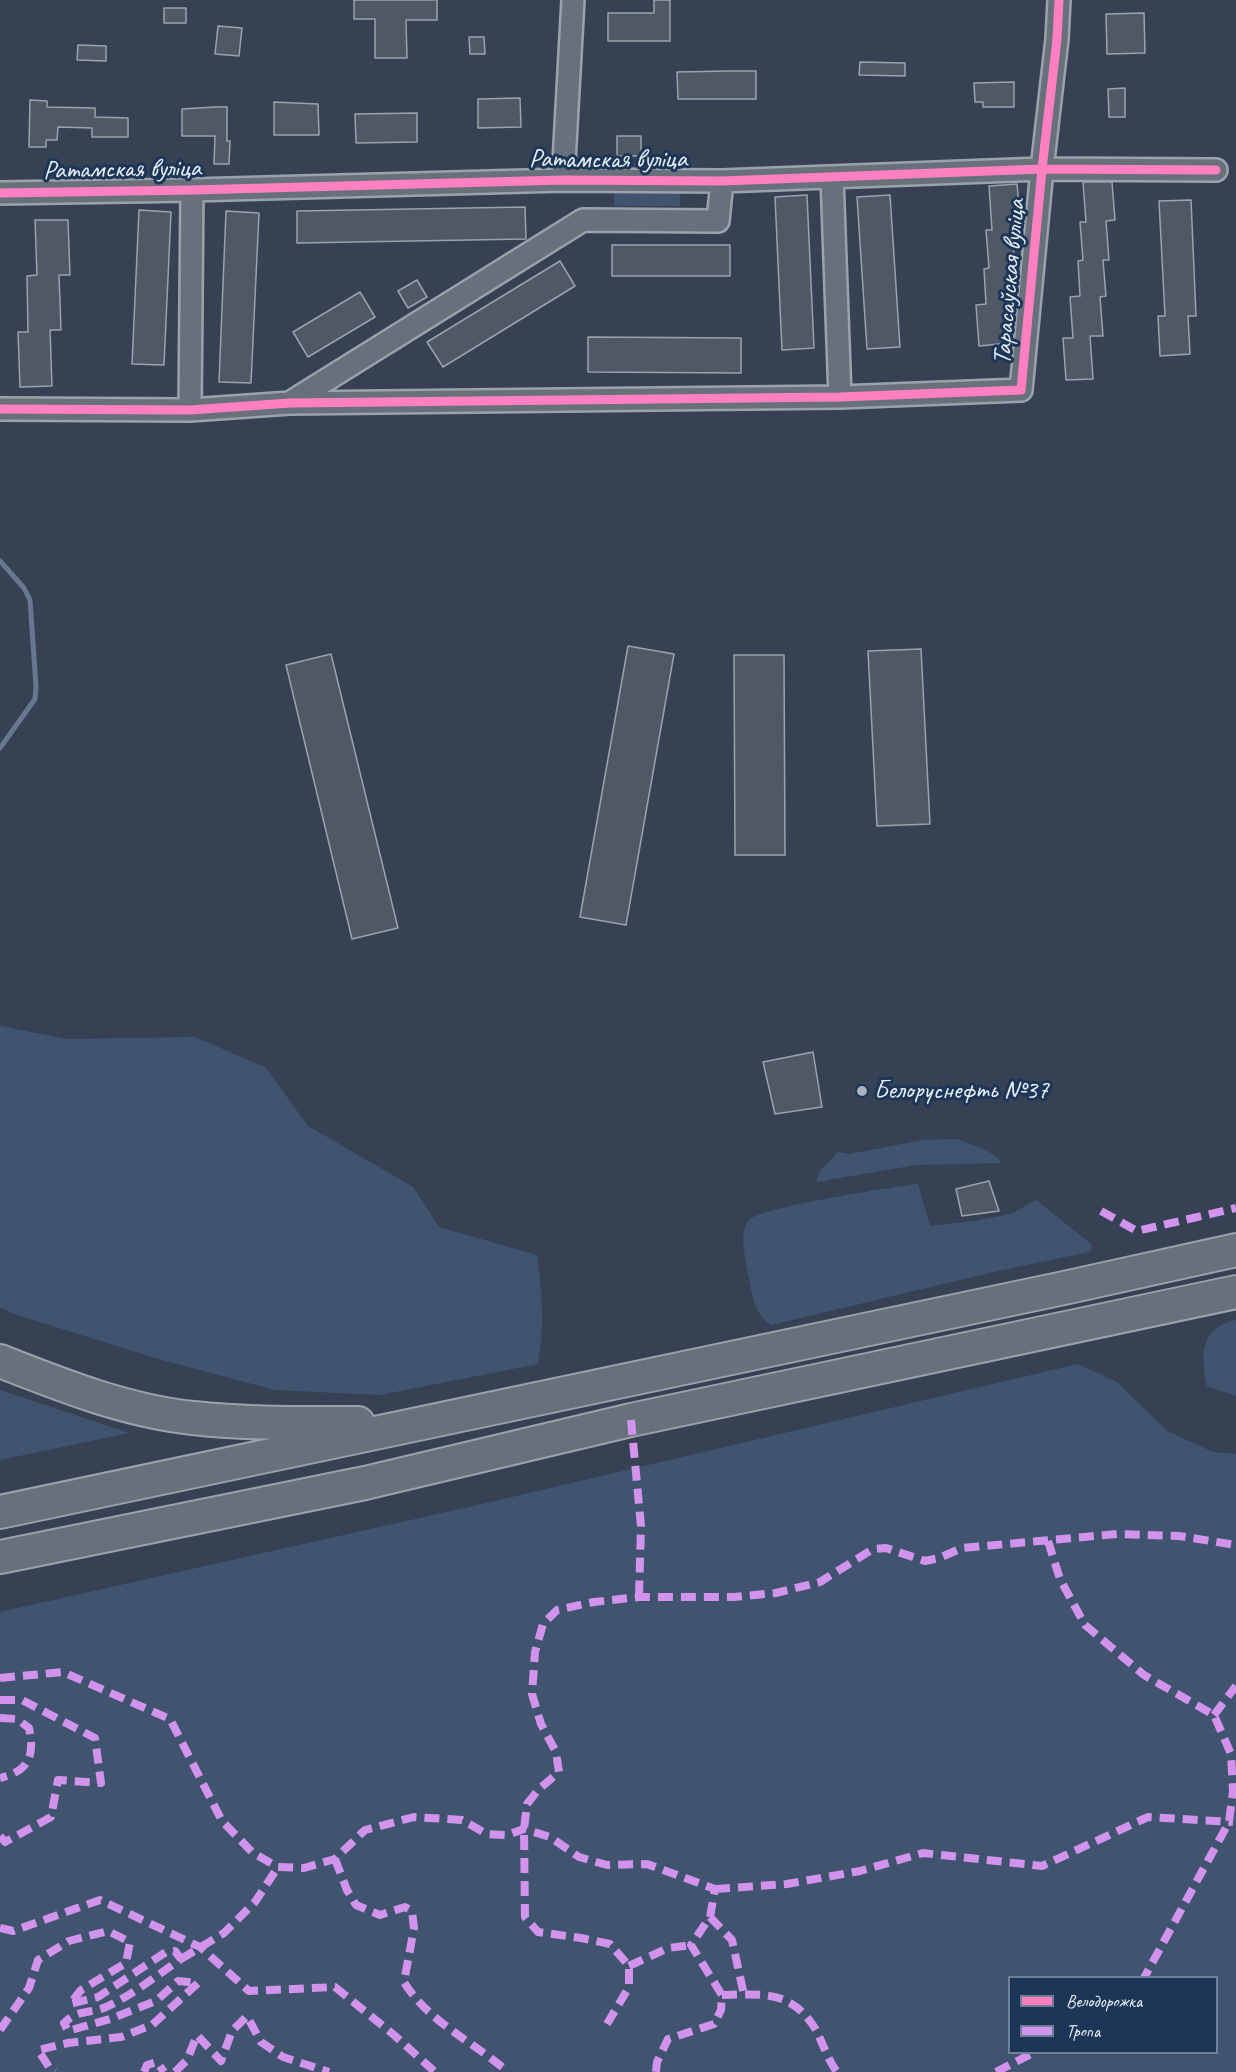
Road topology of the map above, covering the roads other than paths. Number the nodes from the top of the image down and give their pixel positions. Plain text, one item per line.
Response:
1 (573, 0) edge
2 (1059, 0) edge
3 (1042, 169) junction
4 (1216, 170) dead end
5 (832, 177) junction
6 (563, 180) junction
7 (722, 181) junction
8 (192, 190) junction
9 (0, 197) edge
10 (840, 397) junction
11 (290, 403) junction
12 (0, 409) edge
13 (190, 410) junction
14 (1236, 1250) edge
15 (1236, 1292) edge
16 (0, 1361) edge
17 (416, 1424) junction
18 (0, 1512) edge
19 (0, 1557) edge

1 - 6 street
2 - 3 street, Тарасаўская вуліца
3 - 4 street, Ратамская вуліца
3 - 5 street, Ратамская вуліца
3 - 10 street, Тарасаўская вуліца
5 - 7 street, Ратамская вуліца
5 - 10 street
6 - 7 street, Ратамская вуліца
6 - 8 street, Ратамская вуліца
7 - 11 street
8 - 9 street, Ратамская вуліца
8 - 13 street
10 - 11 street
11 - 13 street
12 - 13 street
14 - 17 highway
15 - 19 highway
16 - 17 highway
17 - 18 highway

